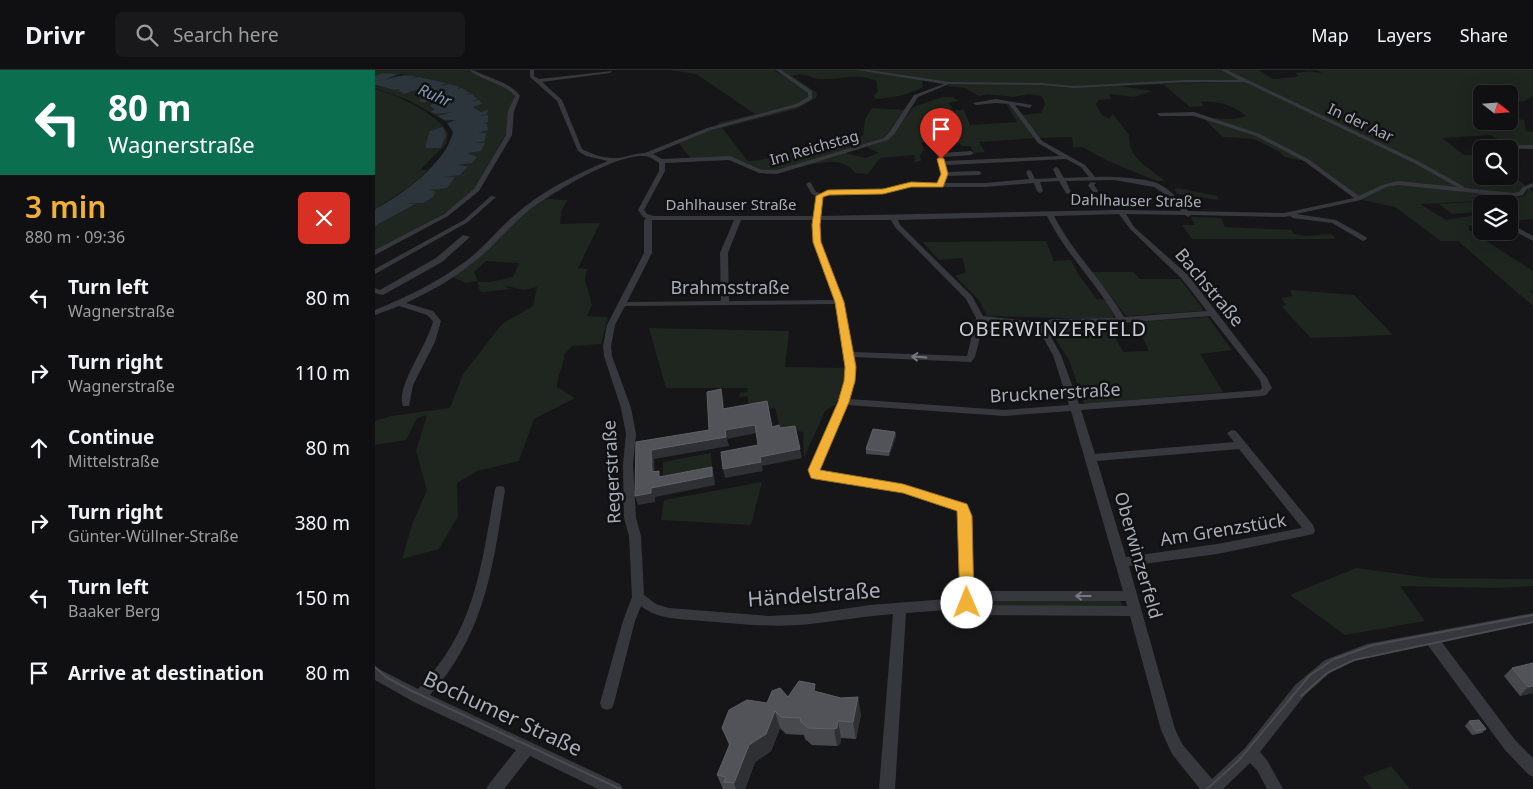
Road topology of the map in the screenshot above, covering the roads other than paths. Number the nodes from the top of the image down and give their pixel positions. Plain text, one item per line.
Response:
1 (471, 70) edge
2 (477, 70) edge
3 (532, 70) edge
4 (778, 70) edge
5 (859, 70) edge
6 (1223, 70) edge
7 (610, 72) dead end
8 (538, 81) junction
9 (1246, 81) junction
10 (950, 83) junction
11 (977, 103) dead end
12 (1018, 104) junction
13 (1030, 106) dead end
14 (1160, 114) dead end
15 (1518, 147) edge
16 (1533, 147) edge
17 (971, 153) dead end
18 (647, 154) junction
19 (1048, 158) junction
20 (1068, 158) junction
21 (613, 160) junction
22 (1022, 160) junction
23 (661, 161) junction
24 (942, 163) junction
25 (979, 173) dead end
26 (944, 174) junction
27 (1061, 179) junction
28 (1035, 181) junction
29 (1093, 181) junction
30 (809, 184) dead end
31 (1533, 185) edge
32 (940, 186) junction
33 (1464, 189) junction
34 (1041, 191) dead end
35 (1095, 191) dead end
36 (1068, 192) dead end
37 (820, 195) junction
38 (493, 197) dead end
39 (1361, 198) junction
40 (1121, 212) junction
41 (1050, 214) junction
42 (1188, 214) junction
43 (1290, 214) junction
44 (446, 215) junction
45 (472, 217) junction
46 (650, 217) junction
47 (738, 218) junction
48 (817, 218) junction
49 (893, 218) junction
50 (1518, 230) edge
51 (466, 237) dead end
52 (1363, 239) dead end
53 (1533, 239) edge
54 (375, 253) edge
55 (375, 272) edge
56 (375, 290) edge
57 (839, 302) junction
58 (399, 303) junction
59 (621, 304) junction
60 (725, 304) junction
61 (375, 312) edge
62 (1213, 313) junction
63 (980, 318) junction
64 (1121, 320) junction
65 (1041, 325) junction
66 (849, 354) junction
67 (1267, 388) joint
68 (843, 402) junction
69 (406, 404) dead end
70 (1075, 408) junction
71 (1232, 432) dead end
72 (1241, 445) junction
73 (1091, 458) junction
74 (501, 490) dead end
75 (1122, 562) junction
76 (1132, 596) junction
77 (638, 597) junction
78 (967, 599) junction
79 (900, 608) junction
80 (1136, 611) junction
81 (1533, 618) edge
82 (1431, 639) junction
83 (375, 673) edge
84 (419, 697) junction
85 (607, 703) dead end
86 (527, 748) junction
87 (1250, 753) junction
88 (1533, 769) edge
89 (494, 789) edge
90 (615, 789) edge
91 (887, 789) edge
92 (1211, 789) edge
93 (1275, 789) edge

1 - 2 street
1 - 44 street
3 - 8 street
4 - 18 street
5 - 10 street
6 - 9 street, In der Aar
7 - 8 street
8 - 21 street
9 - 10 street, In der Aar
9 - 33 street, In der Aar
10 - 23 street, Im Reichstag
11 - 12 street
12 - 13 street
12 - 20 street
14 - 39 street
15 - 16 street
17 - 24 street
18 - 21 street
18 - 23 street
19 - 20 street
19 - 22 street
19 - 27 street
20 - 29 street
21 - 58 street
22 - 24 street
22 - 28 street
23 - 46 street, Dahlhauser Straße
24 - 26 street
25 - 26 street
26 - 32 street
27 - 28 street
27 - 29 street
27 - 36 street
28 - 32 street
28 - 34 street
29 - 35 street
29 - 42 street
30 - 37 street
31 - 33 street, Dahlhauser Straße
32 - 37 street
33 - 39 street, Dahlhauser Straße
37 - 48 street
38 - 45 street
39 - 43 street, Dahlhauser Straße
40 - 41 street, Dahlhauser Straße
40 - 42 street, Dahlhauser Straße
40 - 62 street, Bachstraße
41 - 49 street, Dahlhauser Straße
41 - 64 street
42 - 43 street, Dahlhauser Straße
43 - 52 street
44 - 45 street
44 - 54 street
45 - 55 street
46 - 47 street, Dahlhauser Straße
46 - 59 street, Regerstraße
47 - 48 street, Dahlhauser Straße
47 - 60 street
48 - 49 street, Dahlhauser Straße
48 - 57 street
49 - 63 street
50 - 53 street
51 - 56 street
57 - 60 street, Brahmsstraße
57 - 66 street
58 - 61 street
58 - 69 street
59 - 60 street, Brahmsstraße
59 - 77 street, Regerstraße
62 - 64 street
62 - 67 street, Bachstraße
63 - 65 street
63 -> 66 street
64 - 65 street
65 - 70 street, Oberwinzerfeld
66 - 68 street
67 - 70 street, Brucknerstraße
68 - 70 street, Brucknerstraße
68 - 78 street
70 - 73 street, Oberwinzerfeld
71 - 72 street
72 - 73 street
72 - 75 street, Am Grenzstück
73 - 75 street, Oberwinzerfeld
74 - 84 street
75 - 76 street, Oberwinzerfeld
76 -> 78 street, Händelstraße
76 - 80 street, Oberwinzerfeld
77 - 79 street, Händelstraße
77 - 85 street, Regerstraße
78 - 79 street, Händelstraße
78 - 80 street, Händelstraße
79 - 91 street
80 - 92 street, Oberwinzerfeld
81 - 82 street
82 - 87 street
82 - 88 street
83 - 84 street, Bochumer Straße
84 - 86 street, Bochumer Straße
86 - 89 street
86 - 90 street, Bochumer Straße
87 - 92 street
87 - 93 street

